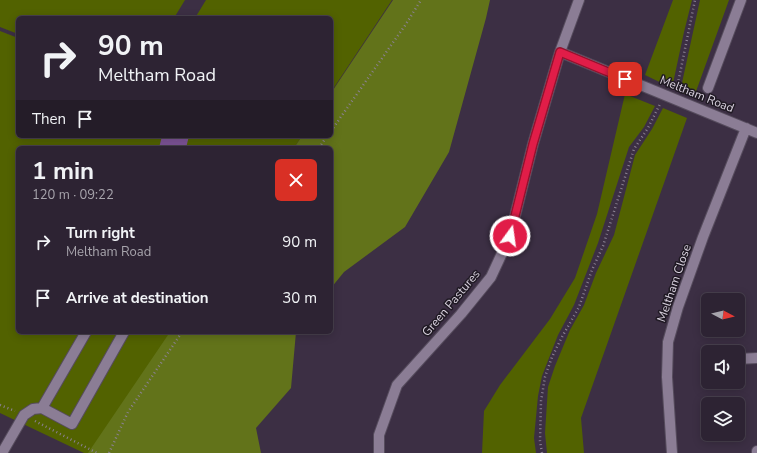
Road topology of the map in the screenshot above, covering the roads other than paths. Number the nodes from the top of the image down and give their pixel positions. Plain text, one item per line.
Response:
1 (579, 0) edge
2 (741, 0) edge
3 (560, 52) junction
4 (708, 88) dead end
5 (746, 128) junction
6 (757, 133) edge
7 (85, 334) edge
8 (123, 334) edge
9 (757, 358) edge
10 (745, 359) edge
11 (42, 408) junction
12 (2, 453) edge
13 (379, 453) edge
14 (672, 453) edge

1 - 3 street, Green Pastures
2 - 4 street
3 - 5 street, Meltham Road
3 - 13 street, Green Pastures
5 - 6 street, Meltham Road
5 - 14 street, Meltham Close
7 - 11 street
8 - 11 street
9 - 10 street
11 - 12 street

